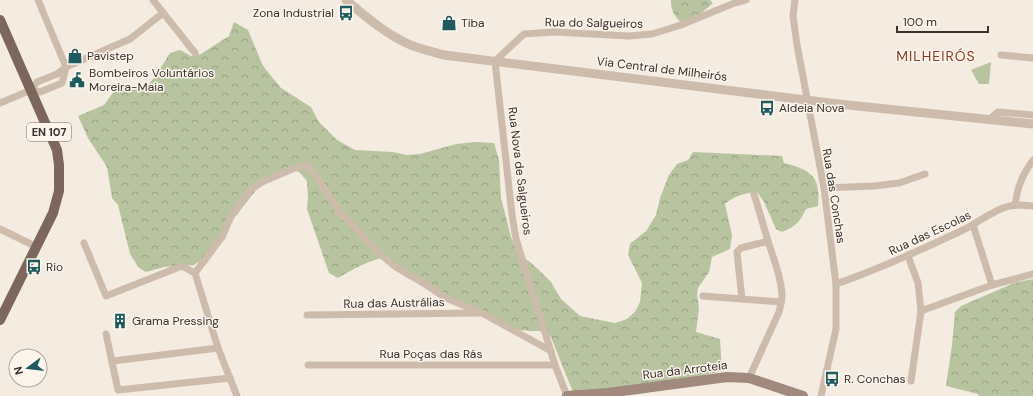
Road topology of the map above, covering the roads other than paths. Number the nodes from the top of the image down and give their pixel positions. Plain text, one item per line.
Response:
1 (38, 0) edge
2 (153, 0) edge
3 (346, 0) edge
4 (746, 0) edge
5 (795, 0) edge
6 (163, 13) junction
7 (0, 20) edge
8 (195, 53) dead end
9 (1001, 55) dead end
10 (1033, 58) edge
11 (495, 61) junction
12 (66, 67) junction
13 (31, 90) junction
14 (807, 100) junction
15 (0, 103) edge
16 (1033, 115) edge
17 (990, 119) junction
18 (1033, 124) edge
19 (1033, 160) edge
20 (925, 174) dead end
21 (824, 188) junction
22 (754, 194) dead end
23 (1015, 204) junction
24 (1033, 206) edge
25 (973, 226) junction
26 (0, 229) edge
27 (768, 241) junction
28 (84, 243) dead end
29 (37, 247) junction
30 (908, 256) junction
31 (195, 273) junction
32 (1033, 274) edge
33 (836, 284) junction
34 (992, 285) junction
35 (703, 296) dead end
36 (742, 299) junction
37 (781, 302) junction
38 (921, 311) junction
39 (482, 313) junction
40 (307, 315) dead end
41 (0, 320) edge
42 (106, 334) dead end
43 (218, 348) junction
44 (551, 352) junction
45 (113, 361) junction
46 (308, 365) dead end
47 (555, 365) junction
48 (230, 378) junction
49 (749, 378) junction
50 (911, 381) dead end
51 (237, 396) edge
52 (567, 396) edge
53 (804, 396) edge
54 (822, 396) edge

1 - 12 street
2 - 6 street
3 - 11 street, Via Central de Milheirós
4 - 11 street, Rua do Salgueiros
5 - 14 street, Rua das Conchas
6 - 8 street
6 - 12 street
7 - 13 main road, EN 107
9 - 10 street
11 - 14 street, Via Central de Milheirós
11 - 44 street, Rua Nova de Salgueiros
12 - 13 street
12 - 13 street
13 - 15 street
13 - 29 main road, EN 107
14 - 17 street, Via Central de Milheirós
14 - 21 street, Rua das Conchas
16 - 17 street, Via Central de Milheirós
17 - 18 street, Via Central de Milheirós
19 - 23 street
20 - 21 street
21 - 33 street, Rua das Conchas
22 - 27 street
23 - 24 street, Rua das Escolas
23 - 25 street, Rua das Escolas
25 - 30 street, Rua das Escolas
25 - 34 street
26 - 29 street
27 - 36 street
27 - 37 street
28 - 31 street
29 - 41 main road, EN 107
30 - 33 street, Rua das Escolas
30 - 38 street
31 - 39 street
31 - 43 street
32 - 34 street
33 - 54 street, Rua das Conchas
34 - 38 street
35 - 36 street
36 - 37 street
37 - 49 street
38 - 50 street
39 - 40 street, Rua das Austrálias
39 - 44 street
42 - 45 street
43 - 45 street
43 - 48 street
44 - 47 street, Rua Nova de Salgueiros
45 - 48 street
46 - 47 street, Rua Poças das Rás
47 - 52 street, Rua Nova de Salgueiros
48 - 51 street
49 - 52 main road, Rua da Arroteia
49 - 53 main road, Rua da Arroteia

